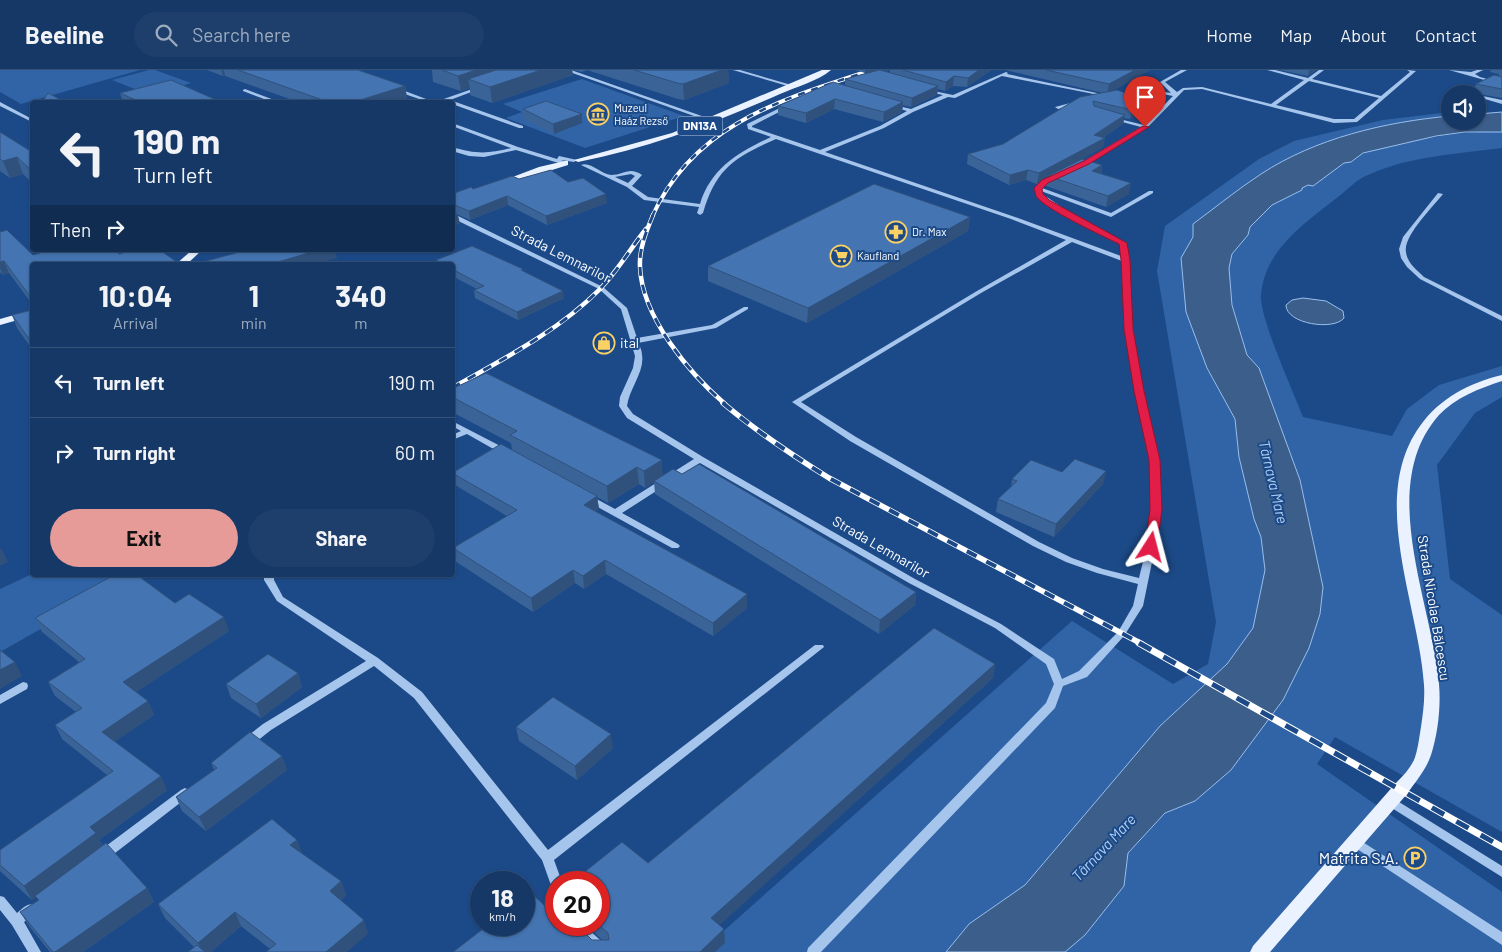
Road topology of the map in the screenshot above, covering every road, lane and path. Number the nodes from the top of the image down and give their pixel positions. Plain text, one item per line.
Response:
1 (566, 70) edge
2 (735, 70) edge
3 (828, 70) edge
4 (1185, 70) edge
5 (1269, 70) edge
6 (1322, 70) edge
7 (1409, 70) edge
8 (1450, 70) edge
9 (1481, 70) edge
10 (1471, 74) junction
11 (1309, 79) junction
12 (1502, 84) edge
13 (491, 85) edge
14 (793, 86) junction
15 (391, 87) edge
16 (922, 88) edge
17 (245, 90) edge
18 (948, 95) junction
19 (1111, 96) junction
20 (1177, 96) junction
21 (1383, 98) junction
22 (1486, 98) edge
23 (270, 100) edge
24 (426, 100) edge
25 (446, 100) edge
26 (1094, 100) edge
27 (797, 102) edge
28 (1085, 102) edge
29 (1502, 102) edge
30 (455, 103) edge
31 (885, 103) edge
32 (0, 104) edge
33 (1271, 106) junction
34 (1058, 107) dead end
35 (911, 111) junction
36 (1103, 115) edge
37 (30, 120) edge
38 (712, 121) junction
39 (455, 125) edge
40 (521, 127) dead end
41 (1145, 127) junction
42 (776, 137) junction
43 (516, 148) junction
44 (455, 150) edge
45 (820, 152) junction
46 (544, 156) junction
47 (575, 163) junction
48 (1070, 170) edge
49 (1062, 174) edge
50 (609, 175) junction
51 (496, 184) edge
52 (629, 186) junction
53 (1038, 188) junction
54 (1151, 192) dead end
55 (1440, 194) dead end
56 (701, 206) junction
57 (700, 213) dead end
58 (455, 216) edge
59 (1071, 240) junction
60 (195, 252) edge
61 (1126, 260) junction
62 (183, 262) edge
63 (746, 308) dead end
64 (30, 314) edge
65 (1502, 319) edge
66 (0, 322) edge
67 (634, 341) junction
68 (1502, 378) edge
69 (455, 425) edge
70 (467, 431) junction
71 (455, 437) edge
72 (517, 458) edge
73 (700, 459) junction
74 (583, 495) edge
75 (616, 513) junction
76 (675, 546) dead end
77 (269, 577) edge
78 (1143, 582) junction
79 (819, 647) dead end
80 (374, 661) junction
81 (1060, 684) junction
82 (23, 686) dead end
83 (0, 700) edge
84 (236, 752) edge
85 (198, 783) edge
86 (1391, 802) junction
87 (1355, 842) junction
88 (547, 858) junction
89 (95, 862) edge
90 (552, 871) edge
91 (1502, 872) edge
92 (0, 900) edge
93 (40, 903) edge
94 (16, 921) junction
95 (586, 936) edge
96 (1502, 939) edge
97 (35, 952) edge
98 (604, 952) edge
99 (813, 952) edge
100 (1259, 952) edge

1 - 38 street
2 - 14 street
3 - 14 main road, DN13A
4 - 20 street
5 - 11 street
6 - 11 street
7 - 21 street
8 - 10 street
9 - 10 street
10 - 12 street
11 - 21 street
11 - 33 street
13 - 25 street
14 - 38 main road, DN13A
15 - 24 street
16 - 18 street
17 - 23 street
18 - 19 street
18 - 35 street
19 - 20 street
19 - 26 street
20 - 33 street
20 - 41 street
21 - 33 street
22 - 29 street
27 - 42 street
28 - 34 street
30 - 40 street
31 - 35 street
32 - 37 street
35 - 45 street
36 - 41 street
38 - 47 main road, DN13A
39 - 43 street
41 - 48 street
42 - 45 street
42 - 56 street
43 - 44 street
43 - 46 street
45 - 59 street
46 - 47 street
46 - 47 street
47 - 50 street
47 - 51 main road, DN13A
49 - 53 street
50 - 52 street
50 - 52 street
52 - 56 street
53 - 54 street
53 - 61 street
55 - 65 street
56 - 57 street
58 - 67 street, Strada Lemnarilor
59 - 61 street
59 - 78 street
60 - 62 main road
61 - 78 street
63 - 67 street
64 - 66 main road
67 - 73 street, Strada Lemnarilor
68 - 86 main road, Strada Nicolae Bălcescu
69 - 70 street
70 - 71 street
70 - 72 street
73 - 75 street
73 - 81 street, Strada Lemnarilor
74 - 75 street
75 - 76 street
77 - 80 street
78 - 81 street
79 - 88 street
80 - 84 street
80 - 88 street
81 - 99 street
82 - 83 street
85 - 89 street
86 - 87 main road, Strada Nicolae Bălcescu
86 - 91 street
87 - 96 street
87 - 100 main road, Strada Nicolae Bălcescu
88 - 90 street
92 - 94 street
93 - 94 street
94 - 97 street
95 - 98 street

